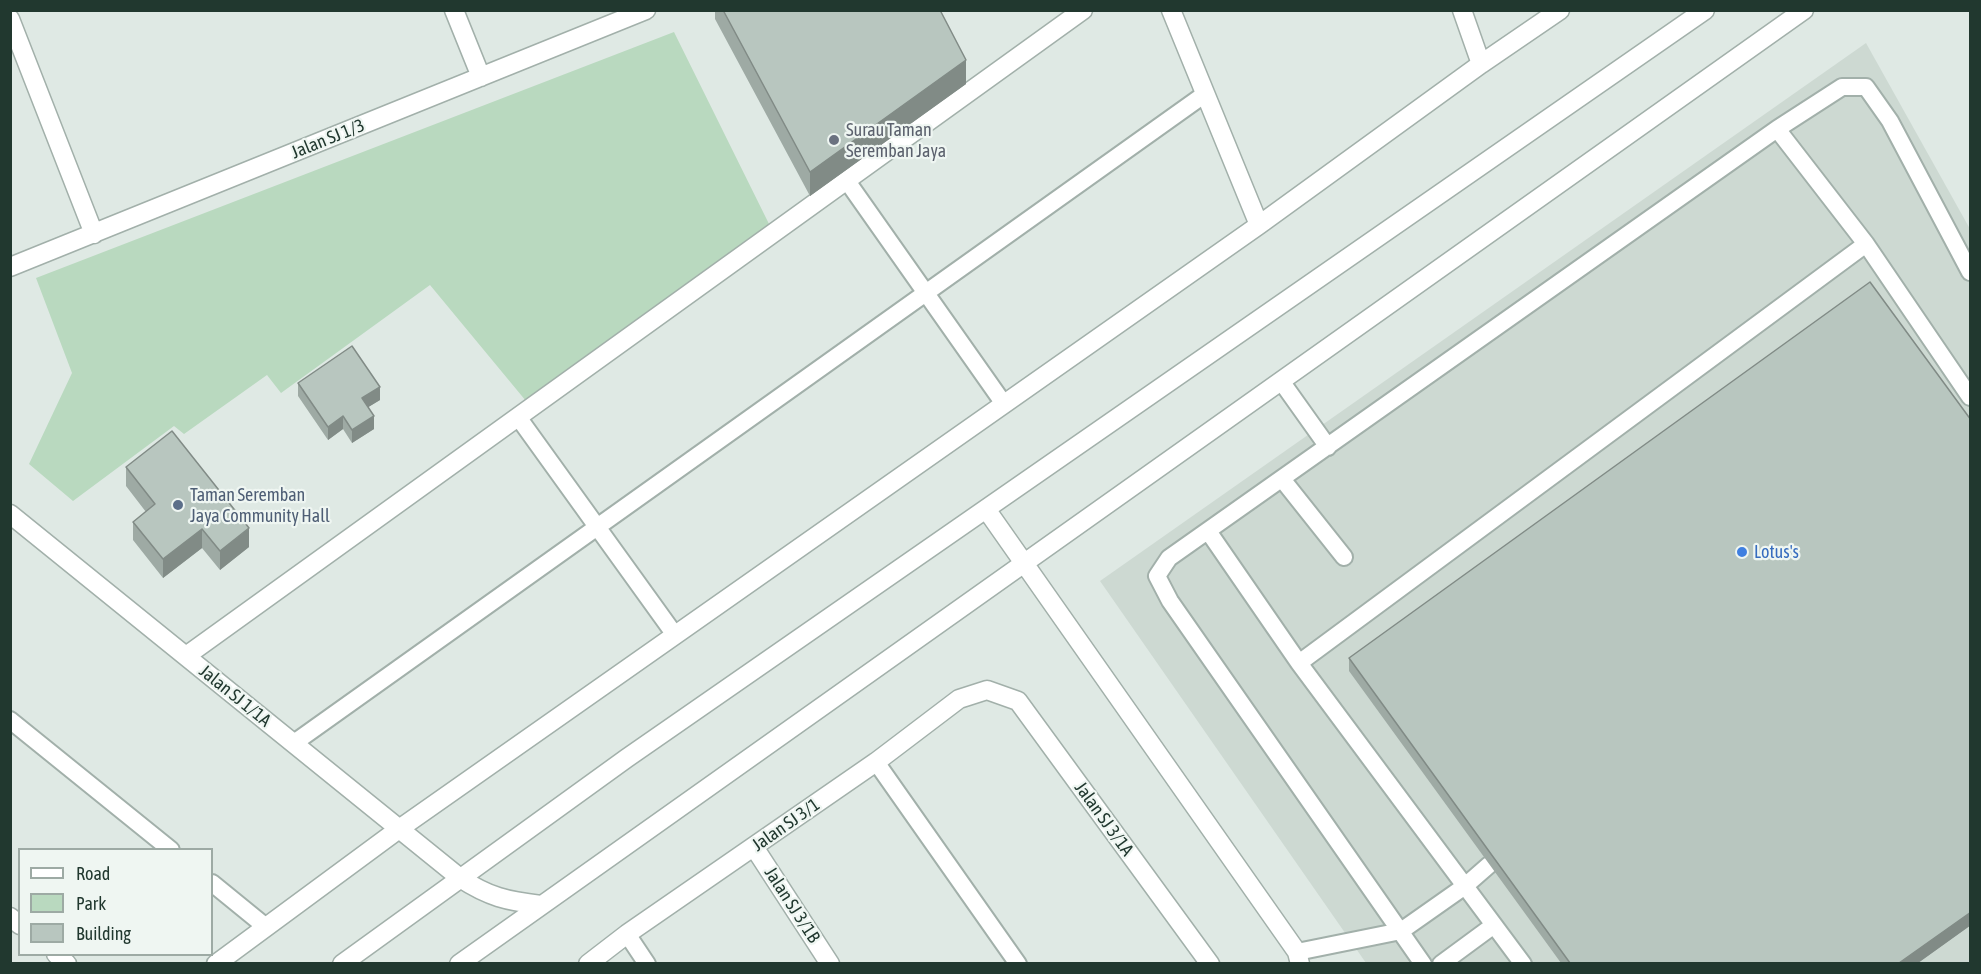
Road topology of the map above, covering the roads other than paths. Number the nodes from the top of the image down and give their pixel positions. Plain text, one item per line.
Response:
1 (454, 10) edge
2 (646, 10) edge
3 (1083, 10) edge
4 (1171, 10) edge
5 (1462, 10) edge
6 (1560, 10) edge
7 (1705, 10) edge
8 (1804, 10) edge
9 (10, 19) edge
10 (1481, 63) junction
11 (481, 77) junction
12 (1205, 94) junction
13 (1777, 129) junction
14 (847, 181) junction
15 (1259, 225) junction
16 (94, 234) junction
17 (1866, 244) junction
18 (10, 267) edge
19 (1971, 272) edge
20 (925, 292) junction
21 (1281, 381) junction
22 (1971, 397) edge
23 (1004, 404) junction
24 (518, 417) junction
25 (1328, 447) junction
26 (1282, 479) junction
27 (986, 509) junction
28 (10, 514) edge
29 (597, 528) junction
30 (1208, 531) junction
31 (1344, 557) dead end
32 (1024, 563) junction
33 (675, 635) junction
34 (186, 656) junction
35 (1299, 663) junction
36 (987, 690) joint
37 (10, 720) edge
38 (294, 743) junction
39 (876, 762) junction
40 (399, 829) junction
41 (754, 847) junction
42 (170, 848) edge
43 (1489, 866) edge
44 (460, 878) junction
45 (213, 884) edge
46 (1465, 886) junction
47 (541, 905) junction
48 (1494, 924) junction
49 (266, 927) junction
50 (1401, 931) junction
51 (627, 934) junction
52 (1299, 958) edge
53 (216, 963) edge
54 (342, 963) edge
55 (459, 963) edge
56 (588, 963) edge
57 (647, 963) edge
58 (830, 963) edge
59 (1018, 963) edge
60 (1210, 963) edge
61 (1423, 963) edge
62 (1441, 963) edge
63 (1523, 963) edge

1 - 11 street
2 - 11 street, Jalan SJ 1/3
3 - 14 street
4 - 12 street
5 - 10 street
6 - 10 street
7 - 27 street
8 - 21 street
9 - 16 street
10 - 15 street
11 - 16 street, Jalan SJ 1/3
12 - 15 street
12 - 20 lane
13 - 17 lane
13 - 19 lane
13 - 25 lane
14 - 20 lane
14 - 24 street
15 - 23 street
16 - 18 street, Jalan SJ 1/3
17 - 22 lane
17 - 35 lane
20 - 23 lane
20 - 29 lane
21 - 25 lane
21 - 32 street
23 - 33 street
24 - 29 lane
24 - 34 street
25 - 26 lane
26 - 30 lane
26 - 31 lane
27 - 32 street
27 - 44 street
28 - 34 street, Jalan SJ 1/1A
29 - 33 lane
29 - 38 lane
30 - 35 lane
30 - 50 lane
32 - 47 street
32 - 52 street
33 - 40 street
34 - 38 street, Jalan SJ 1/1A
35 - 46 lane
36 - 39 street, Jalan SJ 3/1
36 - 60 street, Jalan SJ 3/1A
37 - 42 lane
38 - 40 street, Jalan SJ 1/1A
39 - 41 street, Jalan SJ 3/1
39 - 59 lane
40 - 44 street, Jalan SJ 1/1A
40 - 49 street
41 - 51 street, Jalan SJ 3/1
41 - 58 street, Jalan SJ 3/1B
43 - 46 lane
44 - 47 street, Jalan SJ 1/1A
44 - 54 street
45 - 49 lane
46 - 48 lane
46 - 50 lane
47 - 55 street
48 - 62 lane
48 - 63 lane
49 - 53 street
50 - 52 lane
50 - 61 lane
51 - 56 street, Jalan SJ 3/1
51 - 57 lane

